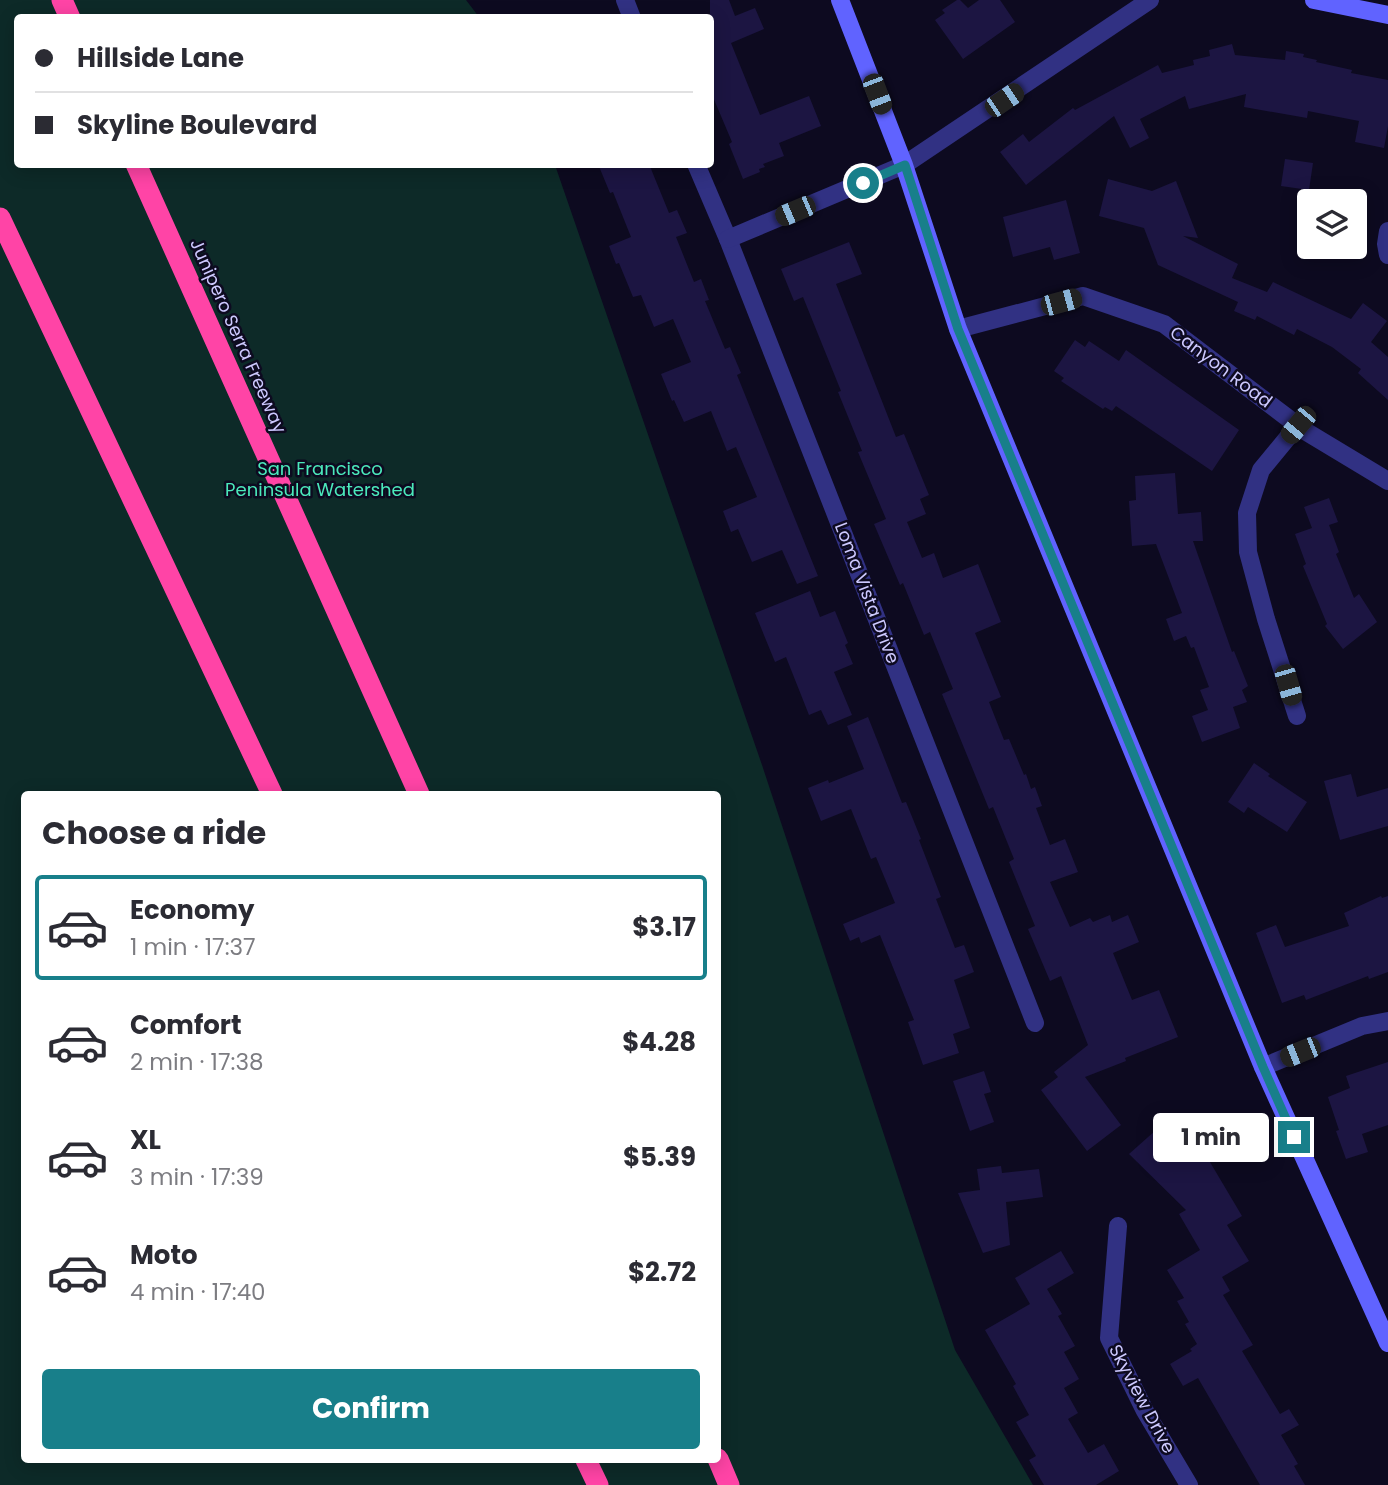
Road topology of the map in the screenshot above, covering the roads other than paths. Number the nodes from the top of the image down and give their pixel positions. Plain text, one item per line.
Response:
1 (840, 0) edge
2 (1150, 0) edge
3 (1314, 0) edge
4 (1388, 15) edge
5 (905, 165) junction
6 (138, 168) edge
7 (698, 168) edge
8 (0, 218) edge
9 (1388, 231) edge
10 (728, 239) junction
11 (1388, 255) edge
12 (958, 329) junction
13 (1298, 425) junction
14 (1388, 481) edge
15 (1297, 716) dead end
16 (271, 791) edge
17 (418, 791) edge
18 (1388, 1021) edge
19 (1035, 1023) dead end
20 (1263, 1067) junction
21 (1118, 1226) dead end
22 (1388, 1343) edge
23 (587, 1463) edge
24 (720, 1463) edge
25 (598, 1485) edge
26 (729, 1485) edge
27 (1188, 1485) edge

1 - 5 main road
2 - 5 street
3 - 4 main road
5 - 10 street
5 - 12 main road
6 - 17 highway, Junipero Serra Freeway
7 - 10 street, Loma Vista Drive
8 - 16 highway
9 - 11 street
10 - 19 street, Loma Vista Drive
12 - 13 street, Canyon Road
12 - 20 main road
13 - 14 street, Canyon Road
13 - 15 street
18 - 20 street
20 - 22 main road
21 - 27 street, Skyview Drive
23 - 25 highway
24 - 26 highway

